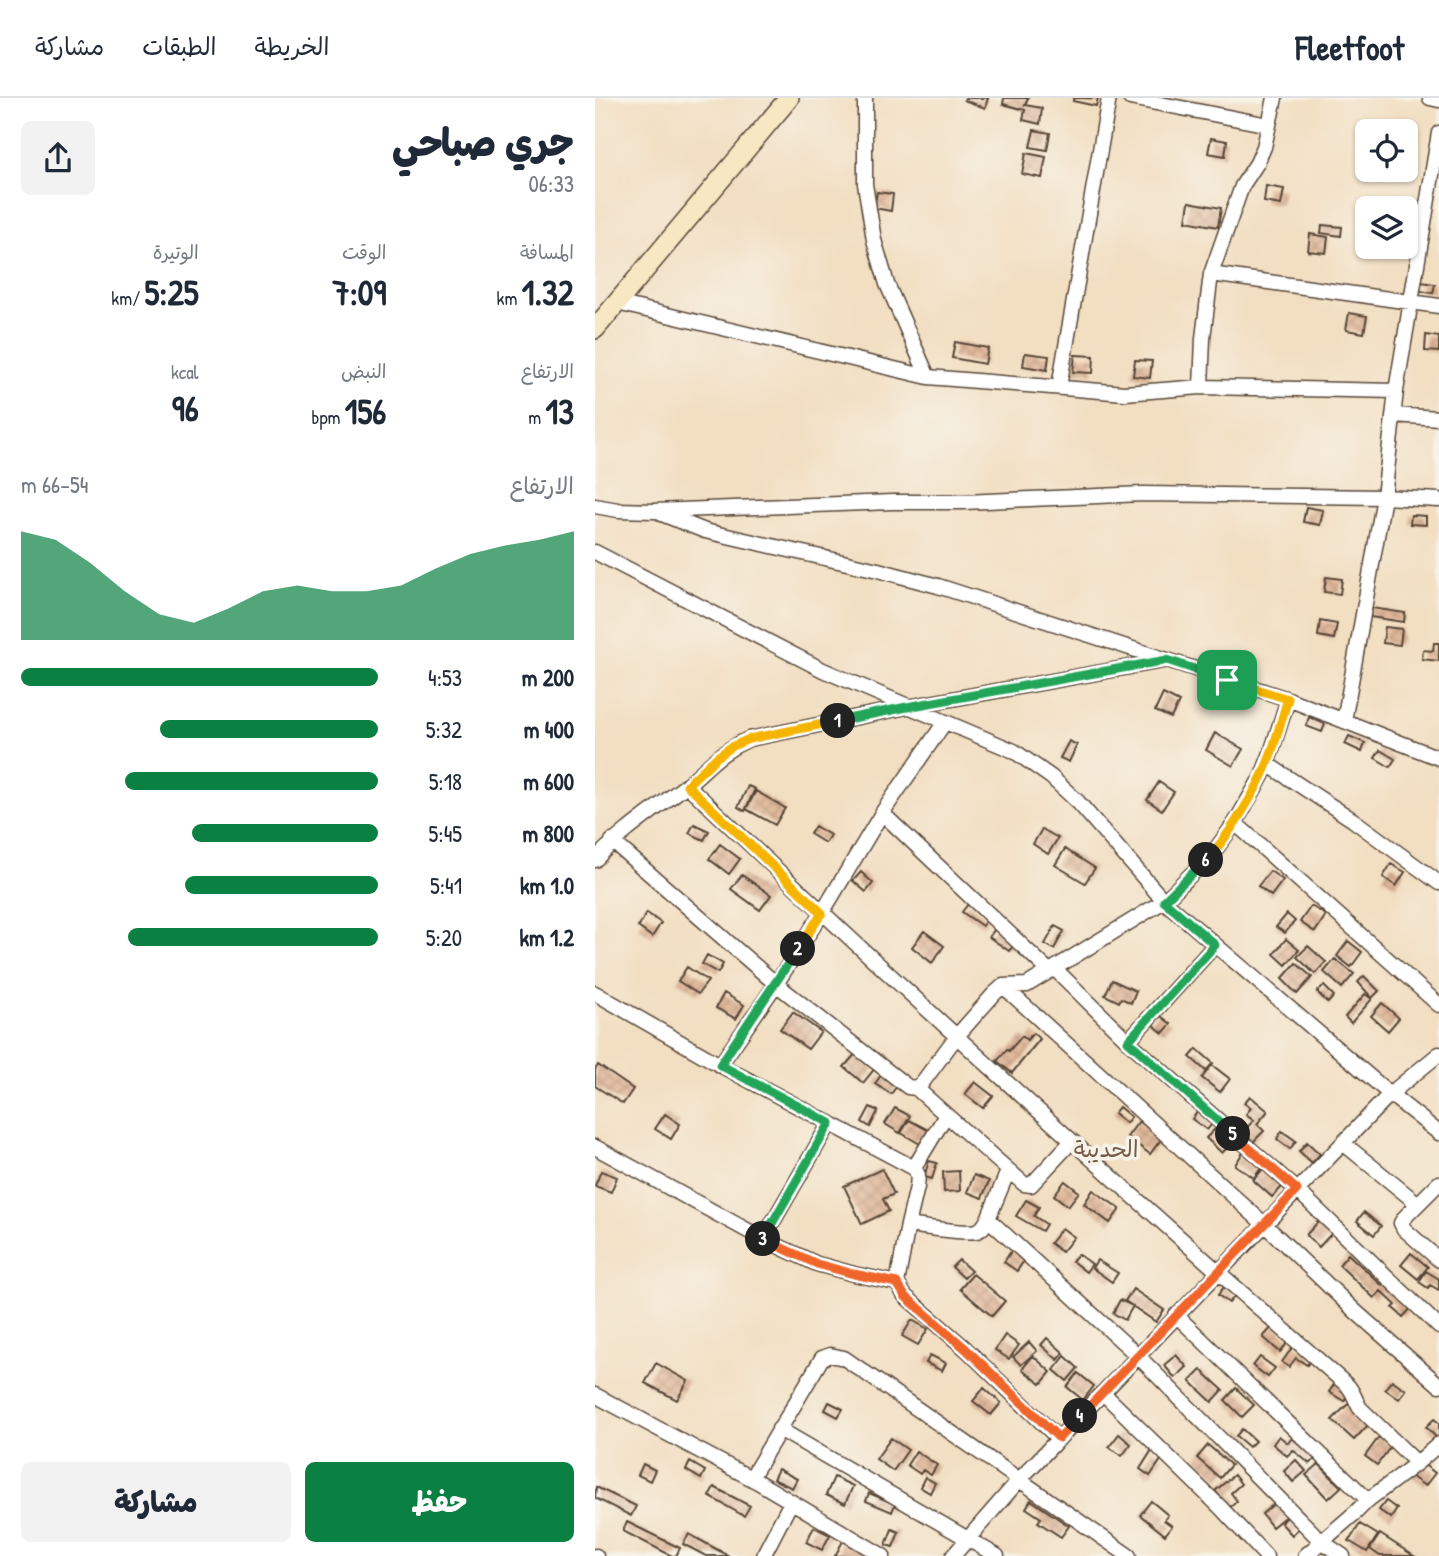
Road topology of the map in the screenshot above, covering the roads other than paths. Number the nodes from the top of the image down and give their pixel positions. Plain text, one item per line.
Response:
1 (789, 98) edge
2 (865, 98) edge
3 (1109, 98) edge
4 (1130, 98) edge
5 (1275, 98) edge
6 (1430, 98) edge
7 (1439, 100) edge
8 (1269, 125) junction
9 (1439, 132) edge
10 (1433, 208) edge
11 (1211, 274) junction
12 (1412, 302) junction
13 (617, 303) junction
14 (1439, 306) edge
15 (595, 329) edge
16 (928, 377) junction
17 (1059, 387) junction
18 (1201, 387) junction
19 (1396, 391) junction
20 (1393, 415) junction
21 (1439, 418) edge
22 (1384, 497) junction
23 (1439, 500) edge
24 (595, 506) edge
25 (654, 512) junction
26 (595, 552) edge
27 (1167, 660) junction
28 (1288, 699) junction
29 (907, 707) junction
30 (1344, 721) junction
31 (945, 722) junction
32 (1439, 758) edge
33 (1267, 764) junction
34 (687, 785) junction
35 (882, 813) junction
36 (1235, 823) junction
37 (612, 841) junction
38 (595, 860) edge
39 (1439, 883) edge
40 (1164, 901) junction
41 (822, 913) junction
42 (1215, 945) junction
43 (1052, 970) junction
44 (776, 984) junction
45 (1003, 986) junction
46 (595, 993) edge
47 (1439, 1005) edge
48 (956, 1037) junction
49 (1128, 1041) junction
50 (1439, 1054) edge
51 (720, 1065) junction
52 (916, 1088) junction
53 (1390, 1094) junction
54 (946, 1115) junction
55 (830, 1123) junction
56 (1439, 1133) edge
57 (1072, 1141) junction
58 (1343, 1143) junction
59 (595, 1147) edge
60 (914, 1168) junction
61 (1009, 1171) junction
62 (1439, 1183) edge
63 (1297, 1190) junction
64 (1417, 1204) junction
65 (988, 1219) junction
66 (1265, 1224) junction
67 (908, 1226) junction
68 (763, 1239) junction
69 (1439, 1260) edge
70 (1219, 1273) junction
71 (897, 1283) junction
72 (1176, 1315) junction
73 (1439, 1328) edge
74 (1138, 1356) junction
75 (1439, 1385) edge
76 (1103, 1393) junction
77 (595, 1395) edge
78 (779, 1429) junction
79 (1059, 1438) junction
80 (1439, 1444) edge
81 (1417, 1463) junction
82 (751, 1478) junction
83 (1019, 1480) junction
84 (1368, 1500) junction
85 (791, 1502) junction
86 (968, 1539) junction
87 (1321, 1541) junction
88 (763, 1556) edge
89 (883, 1556) edge
90 (953, 1556) edge
91 (997, 1556) edge
92 (1129, 1556) edge
93 (1266, 1556) edge
94 (1305, 1556) edge
95 (1343, 1556) edge

1 - 13 main road
2 - 16 street
3 - 17 street
4 - 8 street
5 - 8 street
6 - 7 street
8 - 11 street
9 - 10 street
10 - 12 street
11 - 12 street
11 - 18 street
12 - 14 street
12 - 19 street
13 - 15 main road
13 - 16 street
16 - 17 street
17 - 18 street
18 - 19 street
19 - 20 street
20 - 21 street
20 - 22 street
22 - 23 street
22 - 25 street
22 - 30 street
24 - 25 street
25 - 27 street
26 - 29 street
27 - 28 street
27 - 29 street
28 - 30 street
28 - 33 street
29 - 31 street
29 - 34 street
30 - 32 street
31 - 35 street
31 - 40 street
33 - 36 street
33 - 39 street
34 - 37 street
34 - 41 street
35 - 41 street
35 - 43 street
36 - 40 street
36 - 47 street
37 - 38 street
37 - 44 street
40 - 42 street
40 - 43 street
41 - 44 street
41 - 48 street
42 - 49 street
42 - 53 street
43 - 45 street
43 - 49 street
44 - 51 street
44 - 52 street
45 - 48 street
45 - 66 street
46 - 51 street
48 - 52 street
48 - 57 street
49 - 63 street
50 - 53 street
51 - 55 street
52 - 54 street
53 - 56 street
53 - 58 street
54 - 60 street
54 - 61 street
55 - 60 street
55 - 68 street
57 - 61 street
57 - 70 street
58 - 63 street
58 - 64 street
59 - 68 street
60 - 67 street
61 - 65 street
62 - 64 street
63 - 66 street
63 - 73 street
64 - 69 street
65 - 67 street
65 - 74 street
66 - 70 street
66 - 75 street
67 - 71 street
68 - 71 street
70 - 72 street
70 - 81 street
71 - 79 street
72 - 74 street
72 - 84 street
74 - 76 street
74 - 87 street
76 - 79 street
76 - 93 street
77 - 82 street
78 - 82 street
78 - 83 street
78 - 86 street
79 - 83 street
80 - 81 street
81 - 84 street
82 - 85 street
83 - 86 street
83 - 92 street
84 - 87 street
85 - 88 street
85 - 89 street
86 - 90 street
86 - 91 street
87 - 94 street
87 - 95 street

